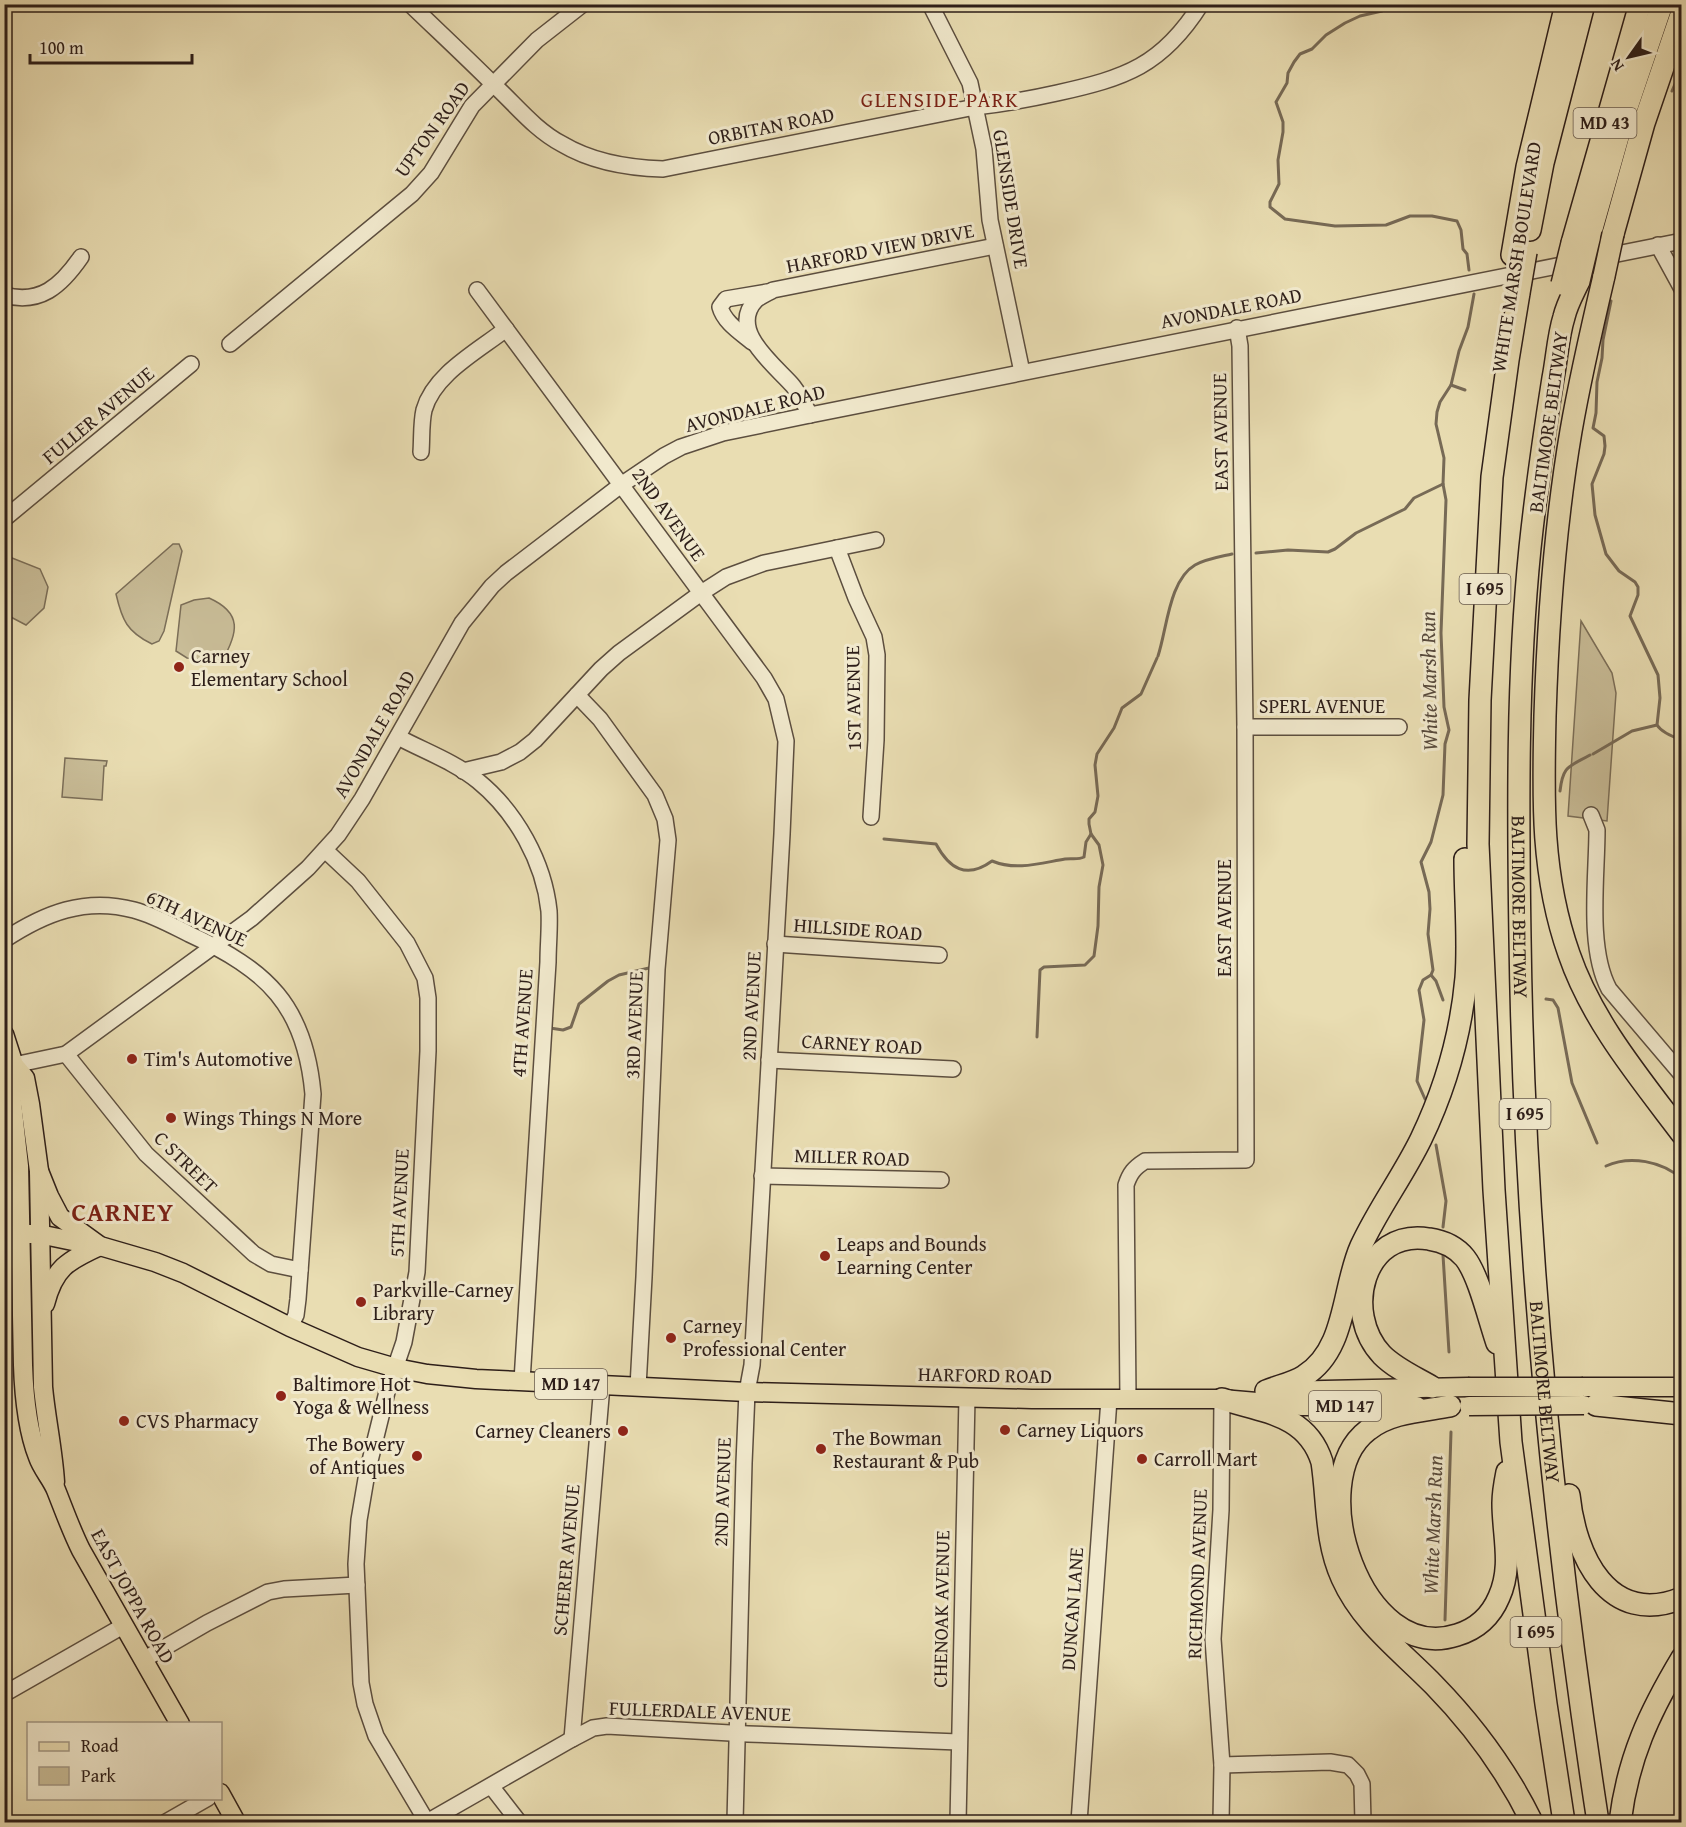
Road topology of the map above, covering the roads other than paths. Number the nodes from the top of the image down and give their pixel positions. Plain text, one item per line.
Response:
1 (410, 4) edge
2 (583, 4) edge
3 (930, 4) edge
4 (1201, 4) edge
5 (1566, 4) edge
6 (1584, 4) edge
7 (1640, 4) edge
8 (1662, 4) edge
9 (1682, 12) edge
10 (493, 83) junction
11 (975, 107) junction
12 (1581, 241) junction
13 (1682, 241) edge
14 (1659, 245) junction
15 (995, 246) junction
16 (1519, 253) junction
17 (81, 257) dead end
18 (1682, 289) edge
19 (477, 290) dead end
20 (773, 290) junction
21 (4, 295) edge
22 (1237, 328) junction
23 (506, 329) junction
24 (752, 342) junction
25 (230, 344) dead end
26 (191, 364) dead end
27 (1022, 372) junction
28 (810, 415) junction
29 (421, 452) dead end
30 (621, 485) junction
31 (4, 519) edge
32 (876, 540) dead end
33 (837, 548) junction
34 (701, 593) junction
35 (577, 695) junction
36 (1480, 700) junction
37 (1245, 727) junction
38 (1398, 727) dead end
39 (398, 737) junction
40 (462, 771) junction
41 (1591, 815) dead end
42 (870, 817) dead end
43 (325, 850) junction
44 (4, 940) edge
45 (775, 944) junction
46 (214, 945) junction
47 (939, 955) dead end
48 (4, 1034) edge
49 (66, 1054) junction
50 (769, 1060) junction
51 (14, 1065) junction
52 (953, 1069) dead end
53 (1682, 1075) edge
54 (1682, 1134) edge
55 (39, 1171) junction
56 (762, 1176) junction
57 (941, 1180) dead end
58 (12, 1233) edge
59 (39, 1234) junction
60 (100, 1246) junction
61 (300, 1270) junction
62 (1536, 1288) junction
63 (41, 1322) junction
64 (290, 1327) junction
65 (396, 1368) junction
66 (1507, 1374) junction
67 (522, 1381) junction
68 (602, 1385) junction
69 (638, 1387) junction
70 (1432, 1387) junction
71 (1682, 1387) edge
72 (747, 1392) junction
73 (1266, 1392) junction
74 (967, 1397) junction
75 (1109, 1399) junction
76 (1128, 1399) junction
77 (1222, 1399) junction
78 (1588, 1399) junction
79 (1682, 1404) edge
80 (1460, 1406) junction
81 (1682, 1414) edge
82 (1510, 1442) junction
83 (55, 1487) junction
84 (357, 1585) junction
85 (1682, 1598) edge
86 (123, 1626) junction
87 (1682, 1658) edge
88 (143, 1660) junction
89 (4, 1694) edge
90 (179, 1722) edge
91 (736, 1734) junction
92 (572, 1739) junction
93 (960, 1742) junction
94 (1222, 1765) junction
95 (491, 1786) junction
96 (222, 1796) edge
97 (204, 1800) edge
98 (166, 1822) edge
99 (237, 1822) edge
100 (427, 1822) edge
101 (519, 1822) edge
102 (735, 1822) edge
103 (958, 1822) edge
104 (1079, 1822) edge
105 (1221, 1822) edge
106 (1363, 1822) edge
107 (1532, 1822) edge
108 (1564, 1822) edge
109 (1599, 1822) edge
110 (1620, 1822) edge

1 - 10 street, ORBITAN ROAD
2 - 10 street, UPTON ROAD
3 - 11 street, GLENSIDE DRIVE
4 - 11 street, ORBITAN ROAD
5 - 16 highway, WHITE MARSH BOULEVARD
6 - 16 highway, BALTIMORE BELTWAY / I 695
7 - 12 highway, MD 43
8 - 12 highway, BALTIMORE BELTWAY / I 695
9 - 54 highway, bridge
10 - 11 street, ORBITAN ROAD
10 - 25 street, UPTON ROAD
11 - 15 street, GLENSIDE DRIVE
12 - 62 highway, BALTIMORE BELTWAY / I 695, bridge
13 - 14 street, AVONDALE ROAD
14 - 18 street
14 - 22 street, AVONDALE ROAD
15 - 20 street, HARFORD VIEW DRIVE
15 - 27 street, GLENSIDE DRIVE
16 - 36 highway, BALTIMORE BELTWAY / I 695, bridge
17 - 21 street
19 - 23 street, 2ND AVENUE
20 - 24 street, HARFORD VIEW DRIVE
20 - 24 street, HARFORD VIEW DRIVE
22 - 27 street, AVONDALE ROAD
22 - 37 street, EAST AVENUE
23 - 29 street
23 - 30 street, 2ND AVENUE
24 - 28 street, HARFORD VIEW DRIVE
26 - 31 street, FULLER AVENUE
27 - 28 street, AVONDALE ROAD
28 - 30 street, AVONDALE ROAD
30 - 34 street, 2ND AVENUE
30 - 39 street, AVONDALE ROAD
32 - 33 street
33 - 34 street
33 - 42 street, 1ST AVENUE
34 - 35 street
34 - 45 street, 2ND AVENUE
35 - 40 street
35 - 69 street, 3RD AVENUE
36 - 66 highway, BALTIMORE BELTWAY / I 695
36 - 73 highway
37 - 38 street, SPERL AVENUE
37 - 76 street, EAST AVENUE
39 - 40 street, 4TH AVENUE
39 - 43 street, AVONDALE ROAD
40 - 67 street, 4TH AVENUE
41 - 53 street
43 - 46 street, AVONDALE ROAD
43 - 65 street, 5TH AVENUE
44 - 46 street, 6TH AVENUE
45 - 47 street, HILLSIDE ROAD
45 - 50 street, 2ND AVENUE
46 - 49 street, AVONDALE ROAD
46 - 61 street, 6TH AVENUE
48 - 51 main road
49 - 51 street, AVONDALE ROAD
49 - 61 street, C STREET
50 - 52 street, CARNEY ROAD
50 - 56 street, 2ND AVENUE
51 - 55 main road
51 - 58 main road, EAST JOPPA ROAD
55 - 59 main road, EAST JOPPA ROAD
55 - 60 main road
56 - 57 street, MILLER ROAD
56 - 72 street, 2ND AVENUE
58 - 59 main road, MD 147
58 - 83 main road, EAST JOPPA ROAD
59 - 60 main road, MD 147
59 - 63 main road, EAST JOPPA ROAD
60 - 63 main road
60 - 64 main road, MD 147
61 - 64 street, 6TH AVENUE
62 - 85 highway
62 - 109 highway, BALTIMORE BELTWAY / I 695
63 - 83 main road, EAST JOPPA ROAD
64 - 65 main road, MD 147
65 - 67 main road, MD 147
65 - 84 street, 5TH AVENUE
66 - 70 highway
66 - 82 highway, BALTIMORE BELTWAY / I 695
67 - 68 main road, MD 147
68 - 69 main road, MD 147
68 - 92 street, SCHERER AVENUE
69 - 72 main road, MD 147
70 - 73 main road, HARFORD ROAD / MD 147
70 - 78 main road, HARFORD ROAD / MD 147, bridge
71 - 78 main road, HARFORD ROAD / MD 147
72 - 74 main road, HARFORD ROAD / MD 147
72 - 91 street, 2ND AVENUE
73 - 77 main road, HARFORD ROAD / MD 147
74 - 75 main road, HARFORD ROAD / MD 147
74 - 93 street, CHENOAK AVENUE
75 - 76 main road, HARFORD ROAD / MD 147
75 - 104 street, DUNCAN LANE
76 - 77 main road, HARFORD ROAD / MD 147
77 - 80 main road, HARFORD ROAD / MD 147
77 - 94 street, RICHMOND AVENUE
77 - 107 highway
78 - 79 main road, HARFORD ROAD / MD 147
78 - 80 main road, HARFORD ROAD / MD 147, bridge
78 - 81 highway
80 - 82 highway
82 - 108 highway, BALTIMORE BELTWAY / I 695
83 - 86 main road, EAST JOPPA ROAD
84 - 88 street
84 - 100 street, 5TH AVENUE
86 - 88 main road, EAST JOPPA ROAD
86 - 89 street
87 - 110 highway
88 - 90 main road, EAST JOPPA ROAD
91 - 92 street, FULLERDALE AVENUE
91 - 93 street, FULLERDALE AVENUE
91 - 102 street, 2ND AVENUE
92 - 95 street, FULLERDALE AVENUE
93 - 103 street, CHENOAK AVENUE
94 - 105 street, RICHMOND AVENUE
94 - 106 street
95 - 100 street, FULLERDALE AVENUE
95 - 101 street
96 - 99 main road
97 - 98 street

